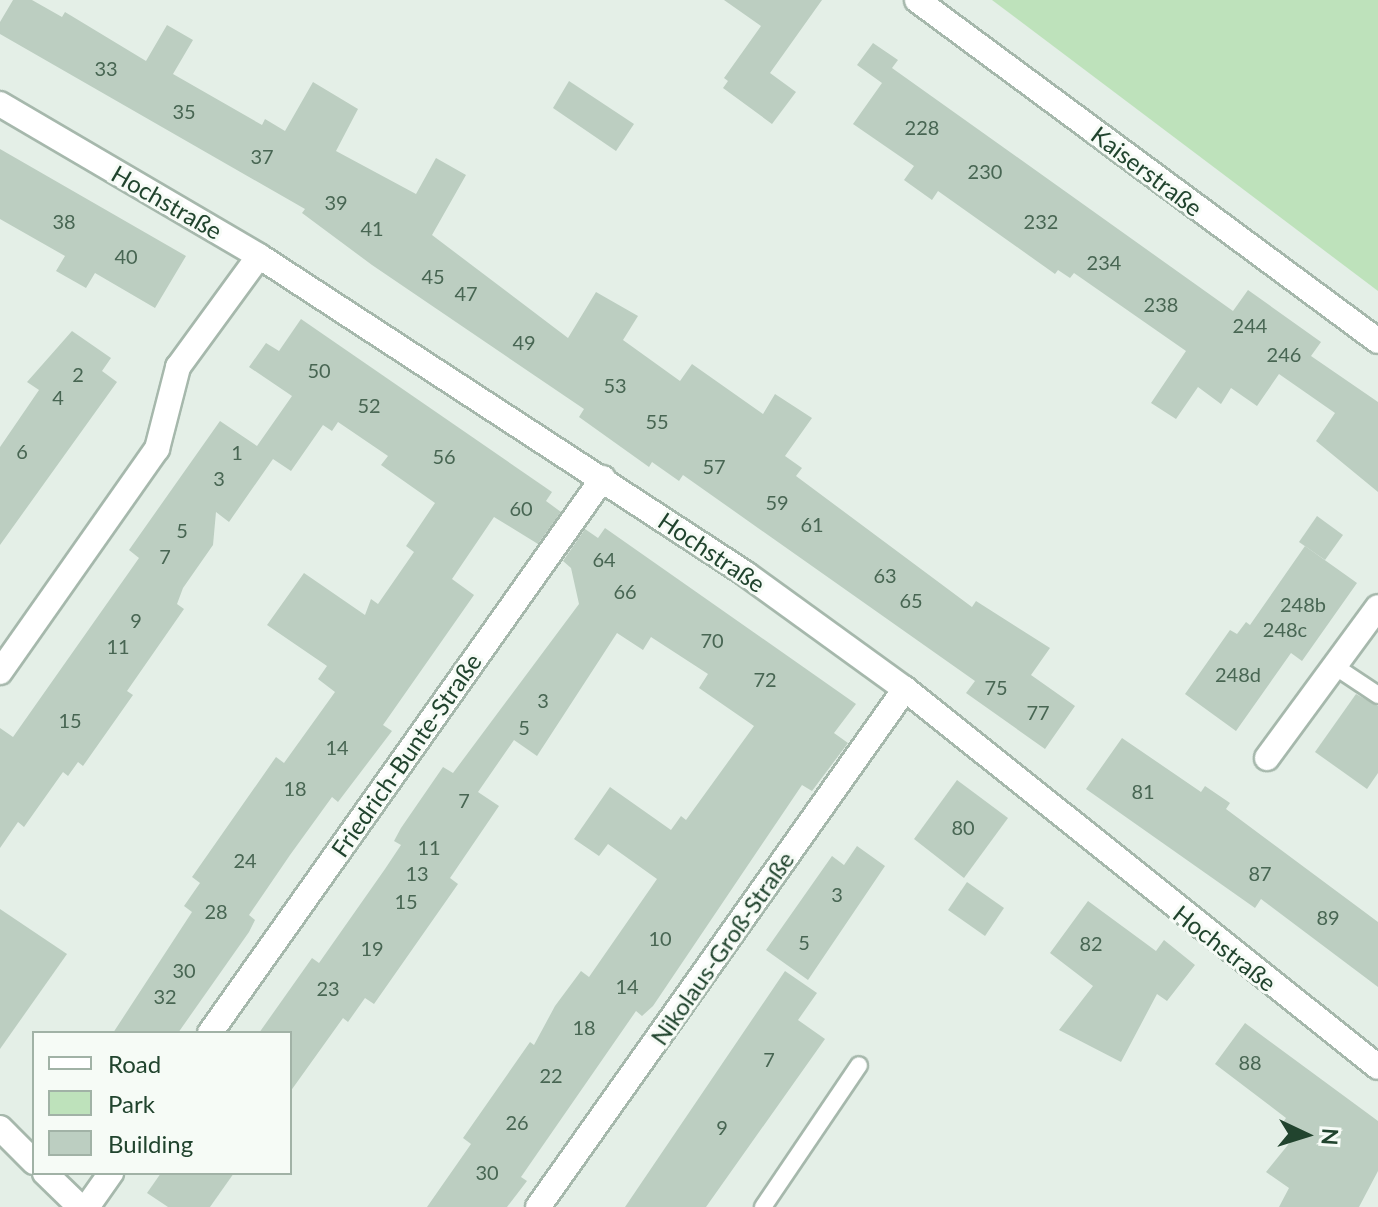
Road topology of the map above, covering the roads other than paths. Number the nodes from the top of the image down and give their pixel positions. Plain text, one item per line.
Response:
1 (917, 0) edge
2 (0, 104) edge
3 (259, 256) junction
4 (1378, 341) edge
5 (603, 478) junction
6 (1378, 607) edge
7 (1333, 665) junction
8 (0, 672) edge
9 (905, 689) junction
10 (1378, 695) edge
11 (1267, 758) dead end
12 (211, 1031) edge
13 (859, 1065) dead end
14 (1378, 1067) edge
15 (0, 1128) edge
16 (32, 1160) edge
17 (47, 1175) edge
18 (110, 1175) edge
19 (80, 1207) edge
20 (87, 1207) edge
21 (538, 1207) edge
22 (763, 1207) edge

1 - 4 street, Kaiserstraße
2 - 3 street, Hochstraße
3 - 5 street, Hochstraße
3 - 8 street
5 - 9 street, Hochstraße
5 - 12 street, Friedrich-Bunte-Straße
6 - 7 street
7 - 10 lane
7 - 11 street
9 - 14 street, Hochstraße
9 - 21 street, Nikolaus-Groß-Straße
13 - 22 lane
15 - 16 street
17 - 19 street
18 - 20 street

